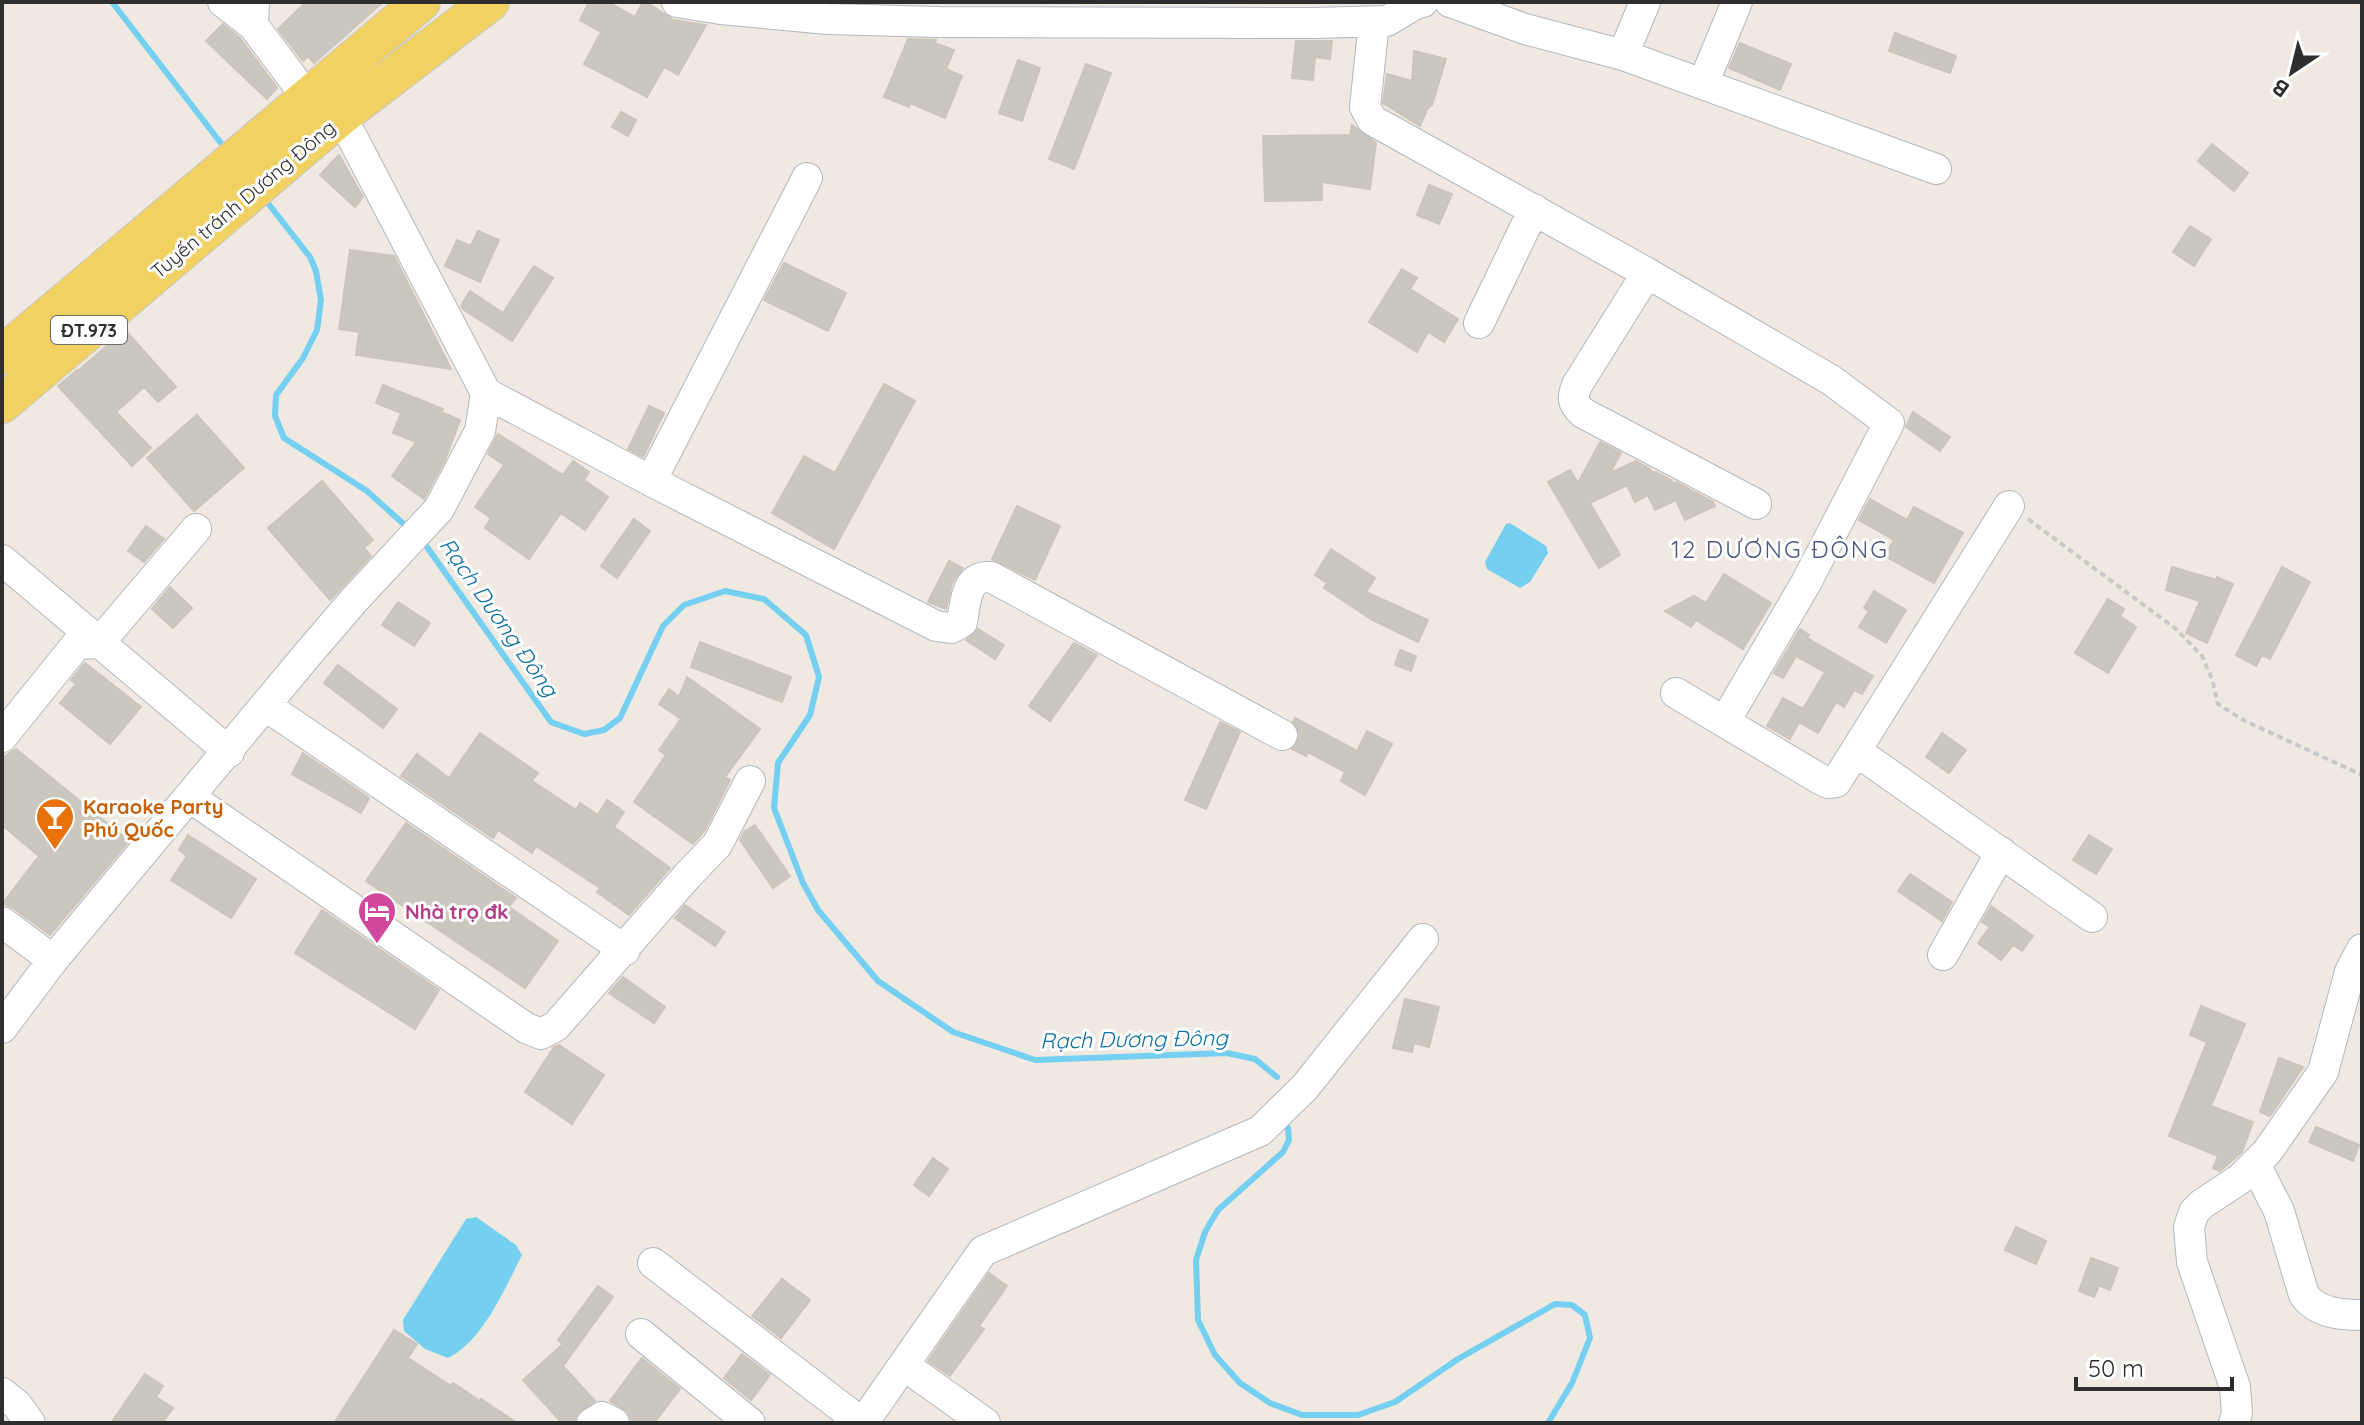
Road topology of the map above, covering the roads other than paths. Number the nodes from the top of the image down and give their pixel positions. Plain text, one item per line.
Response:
1 (223, 2) edge
2 (421, 2) edge
3 (490, 2) edge
4 (677, 2) edge
5 (1423, 2) edge
6 (1450, 2) edge
7 (1645, 2) edge
8 (1737, 2) edge
9 (1503, 11) edge
10 (254, 13) edge
11 (1374, 22) junction
12 (1623, 55) junction
13 (1703, 84) junction
14 (306, 96) junction
15 (341, 116) junction
16 (1936, 169) dead end
17 (807, 178) dead end
18 (1534, 209) junction
19 (163, 244) junction
20 (1647, 273) junction
21 (1479, 323) dead end
22 (2, 355) edge
23 (486, 393) junction
24 (2, 404) edge
25 (651, 481) junction
26 (1756, 504) dead end
27 (2009, 506) road end
28 (196, 529) dead end
29 (2, 560) edge
30 (99, 643) junction
31 (1676, 693) dead end
32 (266, 706) junction
33 (1725, 721) junction
34 (1282, 735) dead end
35 (2, 737) edge
36 (1856, 751) junction
37 (229, 752) junction
38 (750, 781) dead end
39 (191, 798) junction
40 (2001, 852) junction
41 (2092, 917) dead end
42 (2, 922) edge
43 (1423, 939) dead end
44 (2362, 949) edge
45 (625, 950) junction
46 (1943, 955) dead end
47 (53, 960) junction
48 (2, 1028) edge
49 (2255, 1164) junction
50 (653, 1263) dead end
51 (2362, 1315) edge
52 (641, 1334) dead end
53 (905, 1366) junction
54 (2, 1393) edge
55 (30, 1423) edge
56 (592, 1423) edge
57 (614, 1423) edge
58 (750, 1423) edge
59 (862, 1423) edge
60 (985, 1423) edge
61 (2234, 1423) edge

1 - 10 street
2 - 14 main road, Tuyến tránh Dương Đông / ĐT.973
3 - 15 main road, Tuyến tránh Dương Đông / ĐT.973
4 - 11 street
5 - 11 street
6 - 9 street
7 - 12 street
8 - 13 street
9 - 12 street
10 - 14 street
11 - 18 street
12 - 13 street
13 - 16 street
14 - 19 main road, Tuyến tránh Dương Đông / ĐT.973
15 - 19 main road, Tuyến tránh Dương Đông / ĐT.973
15 - 23 street
17 - 25 street
18 - 20 street
18 - 21 street
19 - 22 main road, Tuyến tránh Dương Đông / ĐT.973
19 - 24 main road, Tuyến tránh Dương Đông / ĐT.973
20 - 26 street
20 - 33 street
23 - 25 street
23 - 32 street
25 - 34 street
27 - 36 street
28 - 30 street
29 - 30 street
30 - 35 street
30 - 37 street
31 - 33 street
32 - 37 street
32 - 45 street
33 - 36 street
36 - 40 street
37 - 39 street
38 - 45 street
39 - 45 street
39 - 47 street
40 - 41 street
40 - 46 street
42 - 47 street
43 - 53 street
44 - 49 street
47 - 48 street
49 - 51 street
49 - 61 street
50 - 59 street
52 - 58 street
53 - 59 street
53 - 60 street
54 - 55 street
56 - 57 street

